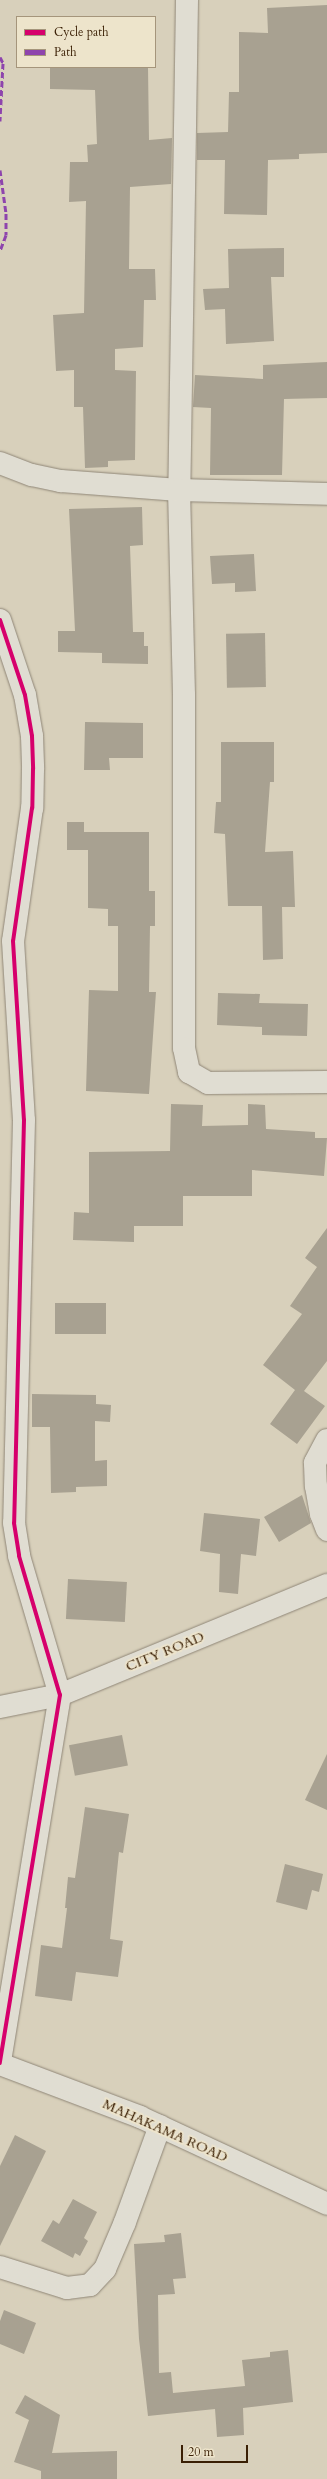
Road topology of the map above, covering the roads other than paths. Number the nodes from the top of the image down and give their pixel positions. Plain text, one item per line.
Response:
1 (187, 0) edge
2 (0, 463) edge
3 (179, 490) junction
4 (327, 494) edge
5 (0, 620) edge
6 (327, 1082) edge
7 (9, 1367) edge
8 (327, 1440) edge
9 (327, 1530) edge
10 (327, 1586) edge
11 (60, 1695) junction
12 (0, 1707) edge
13 (0, 2063) edge
14 (160, 2126) junction
15 (327, 2204) edge
16 (0, 2267) edge

1 - 3 street
2 - 3 street
3 - 4 street
3 - 6 street
5 - 7 street
7 - 11 street
8 - 9 street
10 - 11 street, CITY ROAD
11 - 12 street, CITY ROAD
11 - 13 street
13 - 14 street, MAHAKAMA ROAD
14 - 15 street, MAHAKAMA ROAD
14 - 16 street

